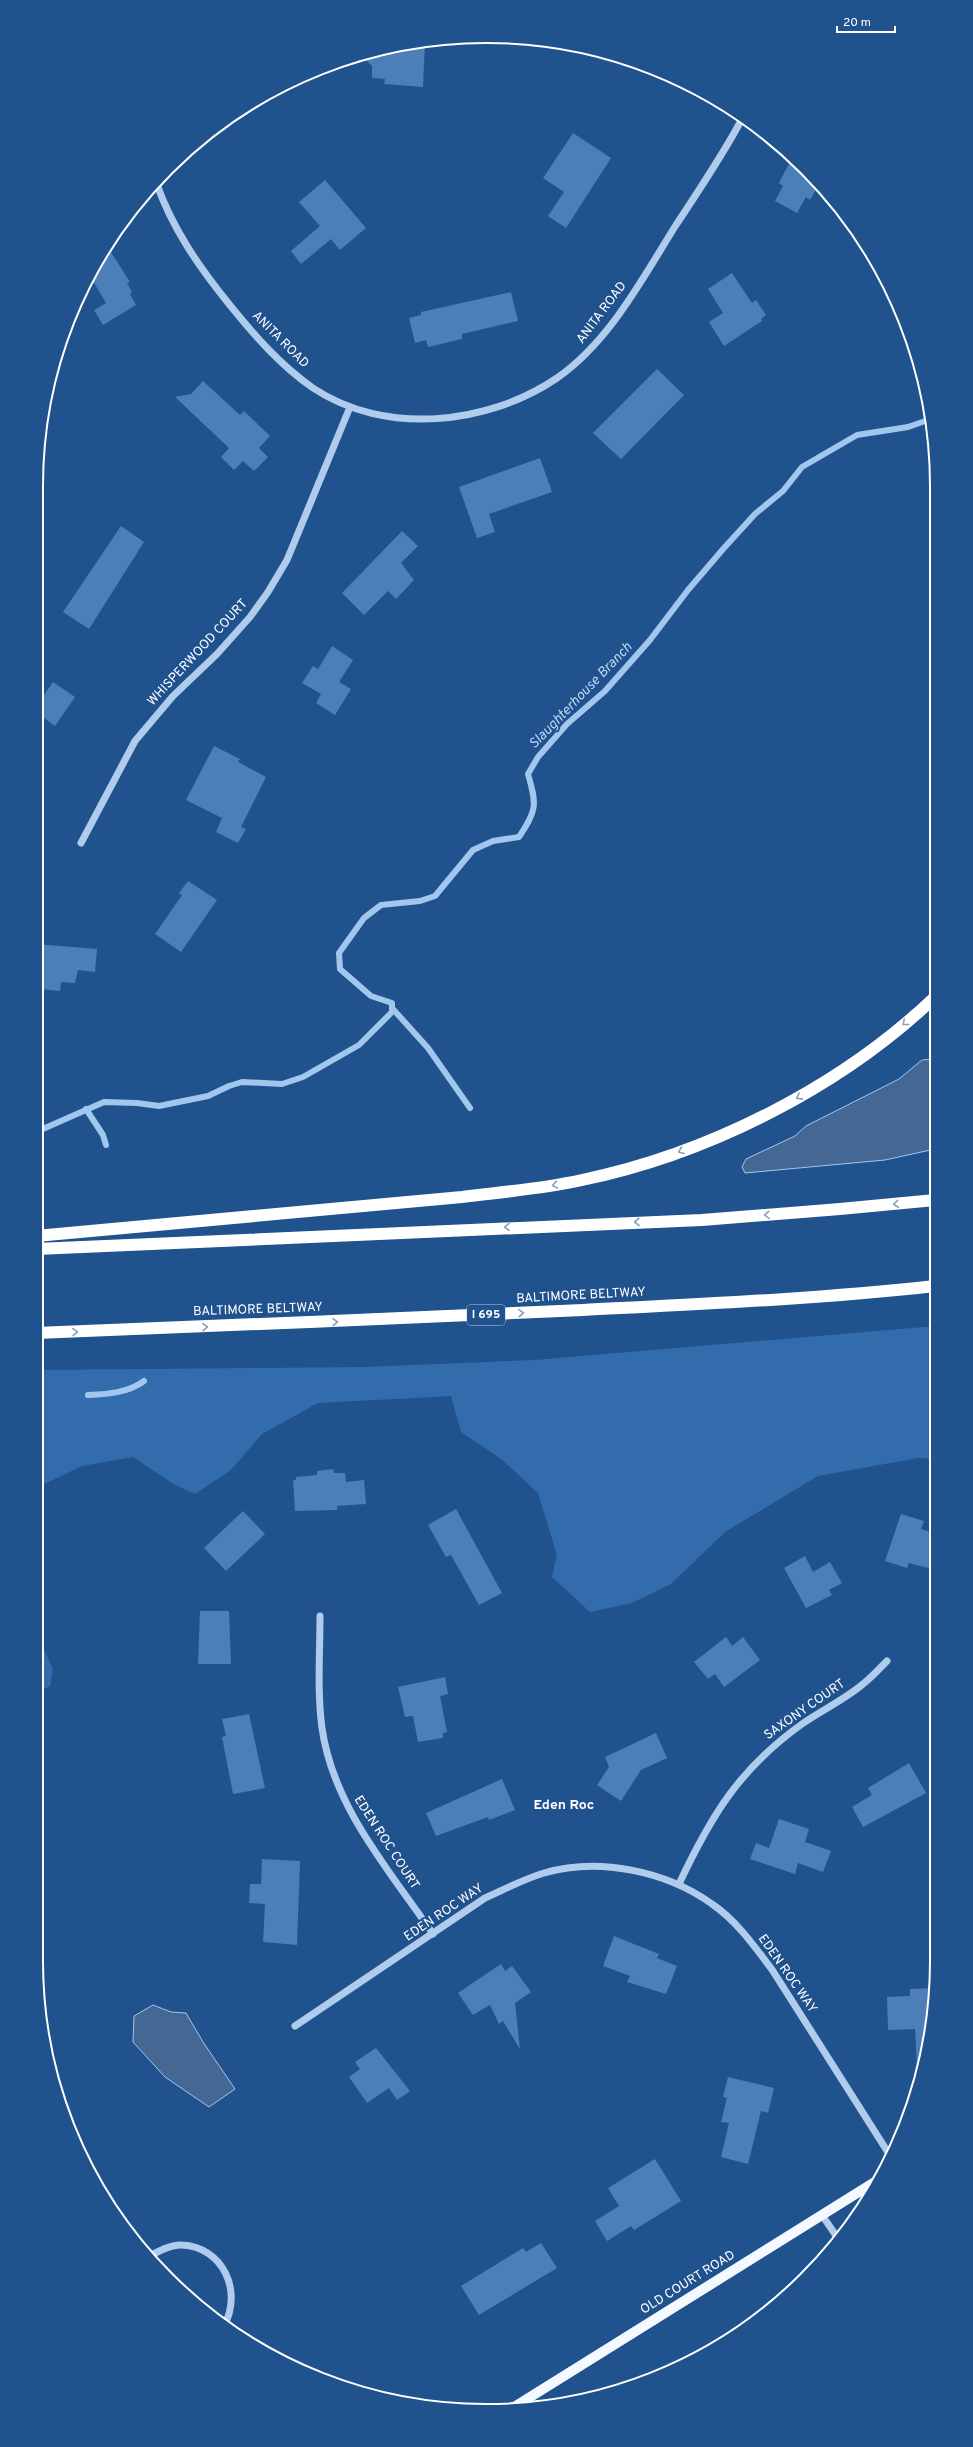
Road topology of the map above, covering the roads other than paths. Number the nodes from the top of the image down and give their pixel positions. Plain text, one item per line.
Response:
1 (739, 123) edge
2 (158, 188) edge
3 (350, 408) junction
4 (81, 843) dead end
5 (930, 1001) edge
6 (930, 1200) edge
7 (43, 1235) edge
8 (43, 1249) edge
9 (930, 1287) edge
10 (43, 1333) edge
11 (320, 1616) dead end
12 (887, 1661) dead end
13 (679, 1884) junction
14 (433, 1934) junction
15 (295, 2026) dead end
16 (887, 2150) edge
17 (868, 2186) edge
18 (822, 2215) junction
19 (835, 2234) edge
20 (153, 2253) edge
21 (227, 2320) edge
22 (522, 2402) edge

1 - 3 street, ANITA ROAD
2 - 3 street, ANITA ROAD
3 - 4 street, WHISPERWOOD COURT
5 -> 7 highway
6 -> 8 highway
10 -> 9 highway, BALTIMORE BELTWAY / I 695
11 - 14 street, EDEN ROC COURT
12 - 13 street, SAXONY COURT
13 - 14 street, EDEN ROC WAY
13 - 16 street, EDEN ROC WAY
14 - 15 street, EDEN ROC WAY
17 - 18 main road, OLD COURT ROAD
18 - 19 street
18 - 22 main road, OLD COURT ROAD
20 - 21 street

